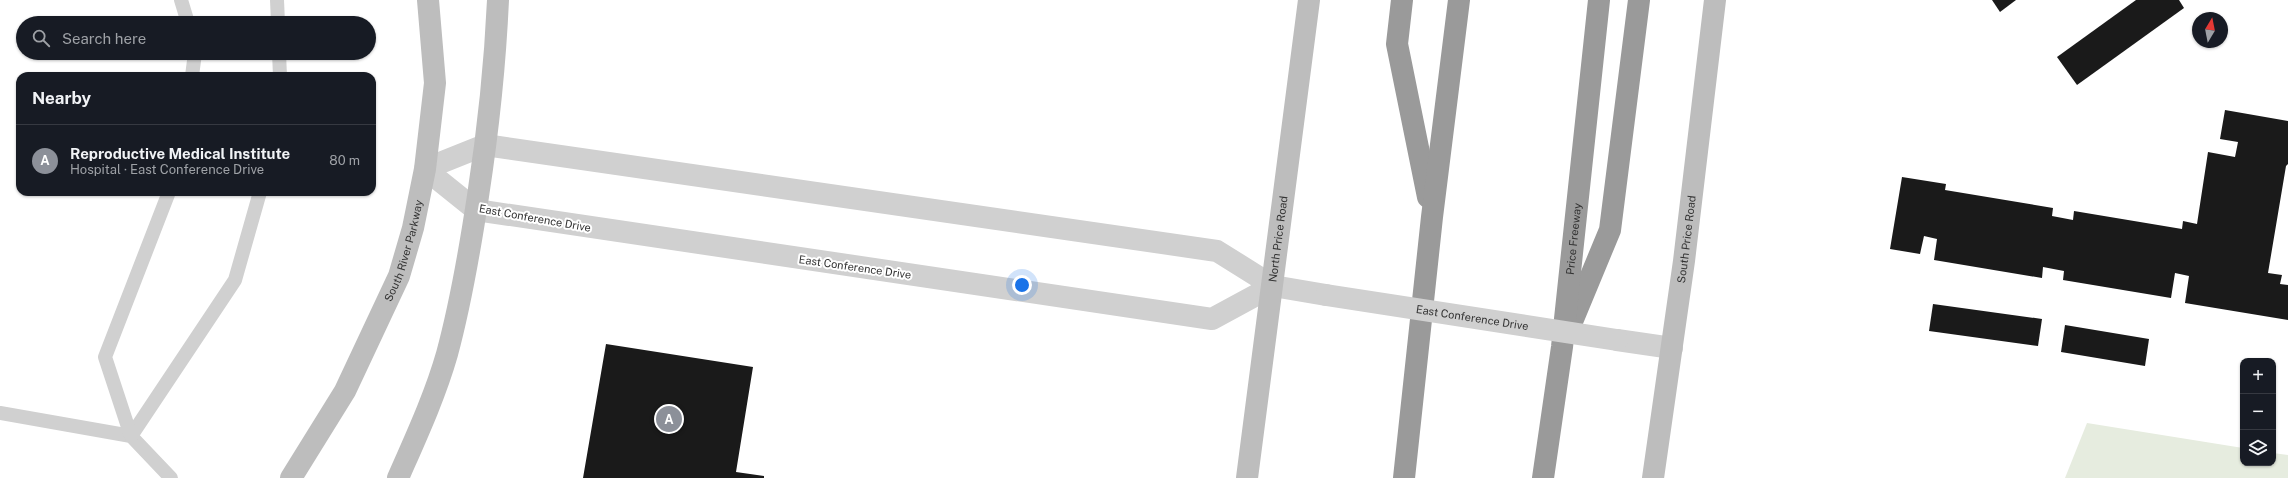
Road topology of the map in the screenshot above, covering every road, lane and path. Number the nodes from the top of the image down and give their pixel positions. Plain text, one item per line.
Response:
1 (181, 0) edge
2 (277, 0) edge
3 (428, 0) edge
4 (498, 0) edge
5 (1309, 0) edge
6 (1402, 0) edge
7 (1459, 0) edge
8 (1599, 0) edge
9 (1639, 0) edge
10 (1715, 0) edge
11 (186, 16) edge
12 (278, 16) edge
13 (194, 60) edge
14 (279, 60) edge
15 (193, 72) edge
16 (280, 72) edge
17 (486, 145) junction
18 (425, 169) junction
19 (167, 196) edge
20 (259, 196) edge
21 (476, 210) junction
22 (1432, 217) junction
23 (1273, 286) junction
24 (1562, 347) junction
25 (1672, 348) junction
26 (0, 413) edge
27 (131, 436) junction
28 (171, 478) edge
29 (291, 478) edge
30 (398, 478) edge
31 (1247, 478) edge
32 (1404, 478) edge
33 (1543, 478) edge
34 (1653, 478) edge

1 - 11 lane
2 - 12 lane
3 - 18 street, South River Parkway
4 - 17 street
5 - 23 street, North Price Road
6 - 22 highway
7 - 22 highway
8 - 24 highway, Price Freeway
9 - 24 highway
10 - 25 street, South Price Road
13 - 15 lane
14 - 16 lane
17 - 18 street, East Conference Drive
17 - 21 street
17 - 23 street, East Conference Drive
18 - 21 street, East Conference Drive
18 - 29 street, South River Parkway
19 - 27 lane
20 - 27 lane
21 - 23 street, East Conference Drive
21 - 30 street
22 - 32 highway
23 - 25 street, East Conference Drive, bridge
23 - 31 street, North Price Road
24 - 33 highway, Price Freeway
25 - 34 street, South Price Road
26 - 27 lane
27 - 28 lane

